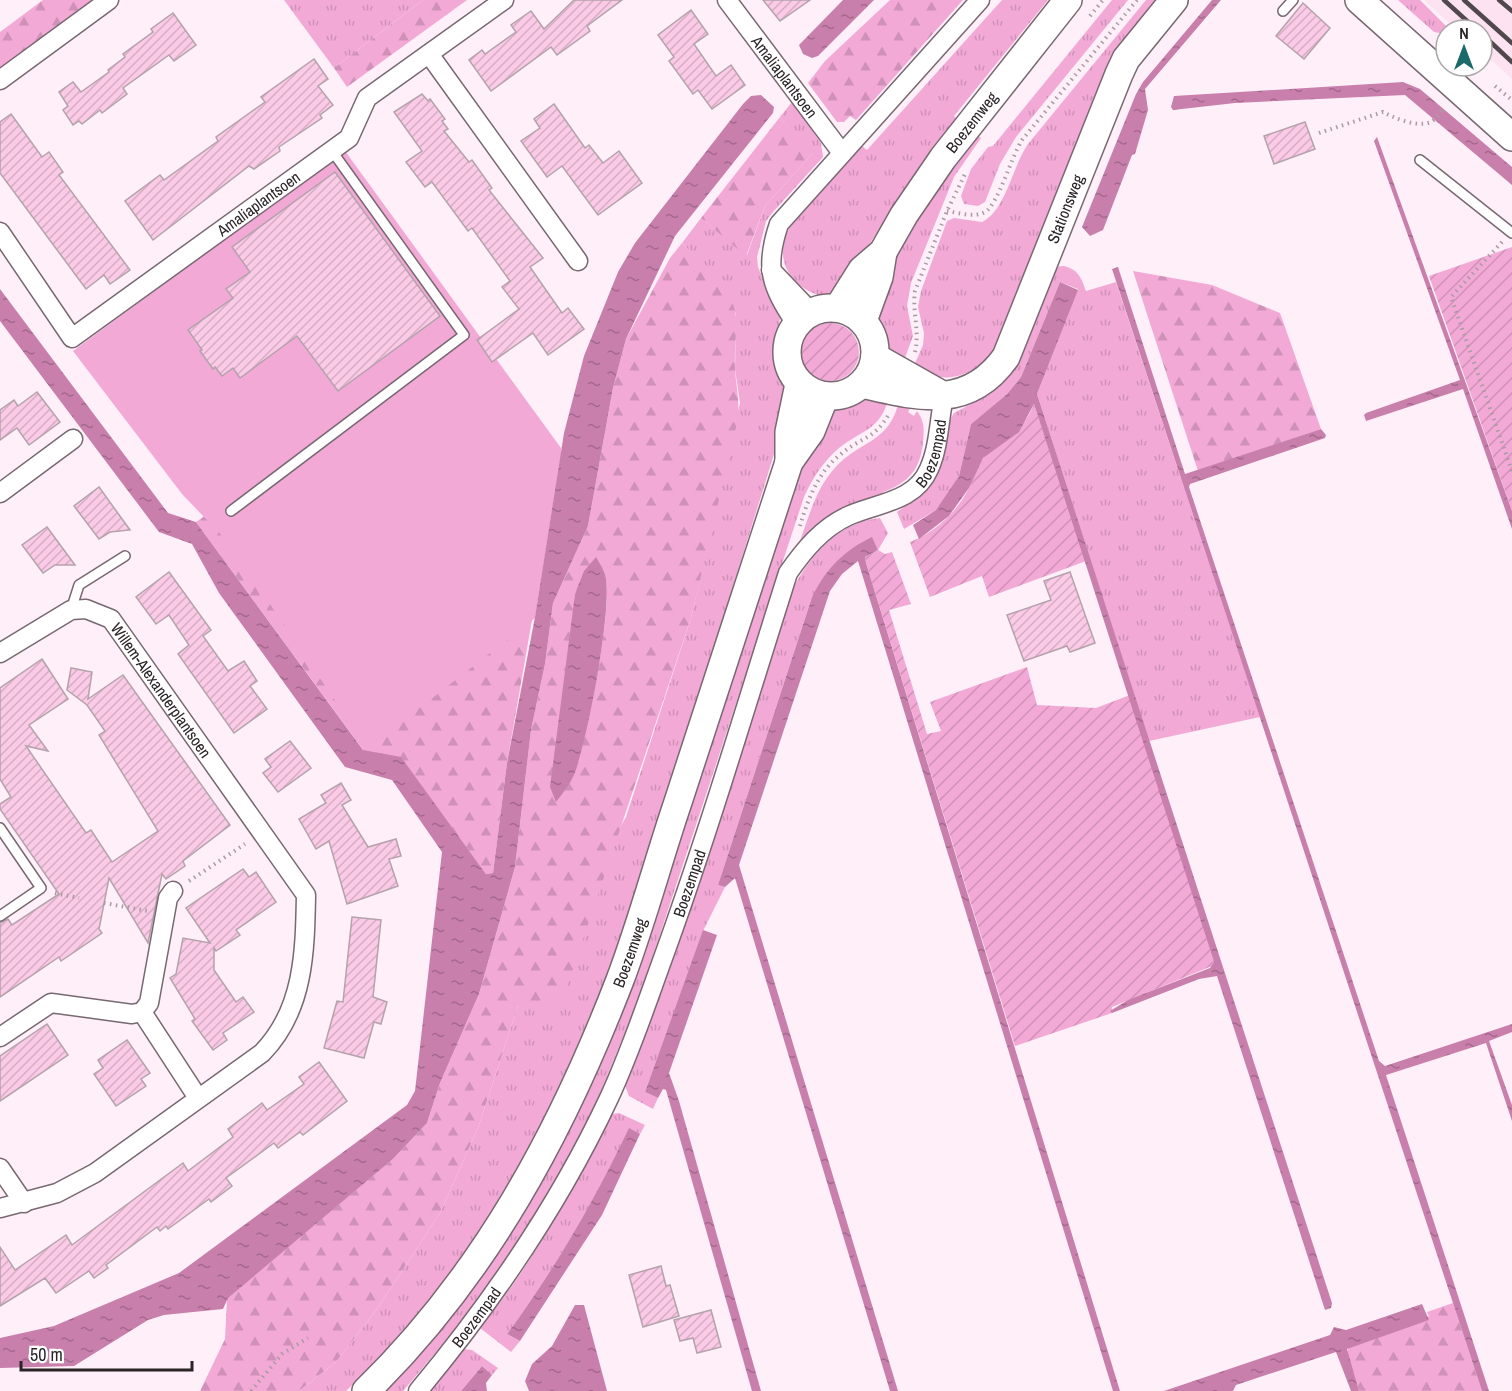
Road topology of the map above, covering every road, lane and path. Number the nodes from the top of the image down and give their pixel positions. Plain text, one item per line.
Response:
1 (109, 0) edge
2 (504, 0) edge
3 (727, 0) edge
4 (980, 0) edge
5 (1068, 0) edge
6 (1137, 0) edge
7 (1173, 0) edge
8 (1293, 0) edge
9 (1359, 0) edge
10 (1283, 11) dead end
11 (429, 54) junction
12 (0, 80) edge
13 (1447, 105) dead end
14 (1319, 133) dead end
15 (1512, 138) edge
16 (332, 151) junction
17 (842, 153) junction
18 (1420, 160) dead end
19 (947, 210) dead end
20 (0, 232) edge
21 (1512, 233) edge
22 (882, 252) junction
23 (578, 261) dead end
24 (815, 315) junction
25 (863, 321) junction
26 (875, 357) junction
27 (799, 384) junction
28 (862, 384) junction
29 (825, 396) junction
30 (944, 396) junction
31 (73, 439) dead end
32 (789, 462) junction
33 (1512, 471) edge
34 (0, 493) edge
35 (231, 511) dead end
36 (125, 556) dead end
37 (71, 610) junction
38 (0, 653) edge
39 (0, 828) edge
40 (264, 832) junction
41 (41, 888) junction
42 (173, 891) joint
43 (79, 898) dead end
44 (104, 903) dead end
45 (165, 915) junction
46 (0, 916) edge
47 (142, 1012) junction
48 (0, 1037) edge
49 (198, 1098) junction
50 (0, 1168) edge
51 (24, 1203) junction
52 (0, 1208) edge
53 (308, 1338) dead end
54 (251, 1391) edge
55 (366, 1391) edge
56 (418, 1391) edge

1 - 12 street
2 - 11 street, Amaliaplantsoen
3 - 17 street, Amaliaplantsoen
4 - 17 street
5 - 22 main road, Boezemweg
6 - 19 path
7 - 30 main road, Stationsweg
8 - 10 lane
9 - 15 main road
11 - 16 street, Amaliaplantsoen
11 - 23 street
13 - 14 path
16 - 20 street, Amaliaplantsoen
16 - 35 lane
17 - 24 street
18 - 21 lane
21 - 33 path
22 - 24 main road, Boezemweg
22 - 25 main road, Boezemweg
24 - 25 main road
24 - 27 main road
25 - 26 main road
26 - 28 main road
26 - 30 main road
27 - 29 main road
27 - 32 main road, Boezemweg
28 - 29 main road
28 - 30 main road, Stationsweg
29 - 32 main road, Boezemweg
30 - 56 street, Boezempad
31 - 34 street
32 - 55 main road, Boezemweg
36 - 37 lane
37 - 38 street
37 - 40 street, Willem-Alexanderplantsoen
39 - 41 lane
40 - 42 path
40 - 49 street, Willem-Alexanderplantsoen
41 - 43 path
41 - 46 lane
42 - 45 street
44 - 45 path
45 - 47 street
47 - 48 street
47 - 49 street
49 - 51 street, Willem-Alexanderplantsoen
50 - 51 street
51 - 52 street, Willem-Alexanderplantsoen
53 - 54 path

